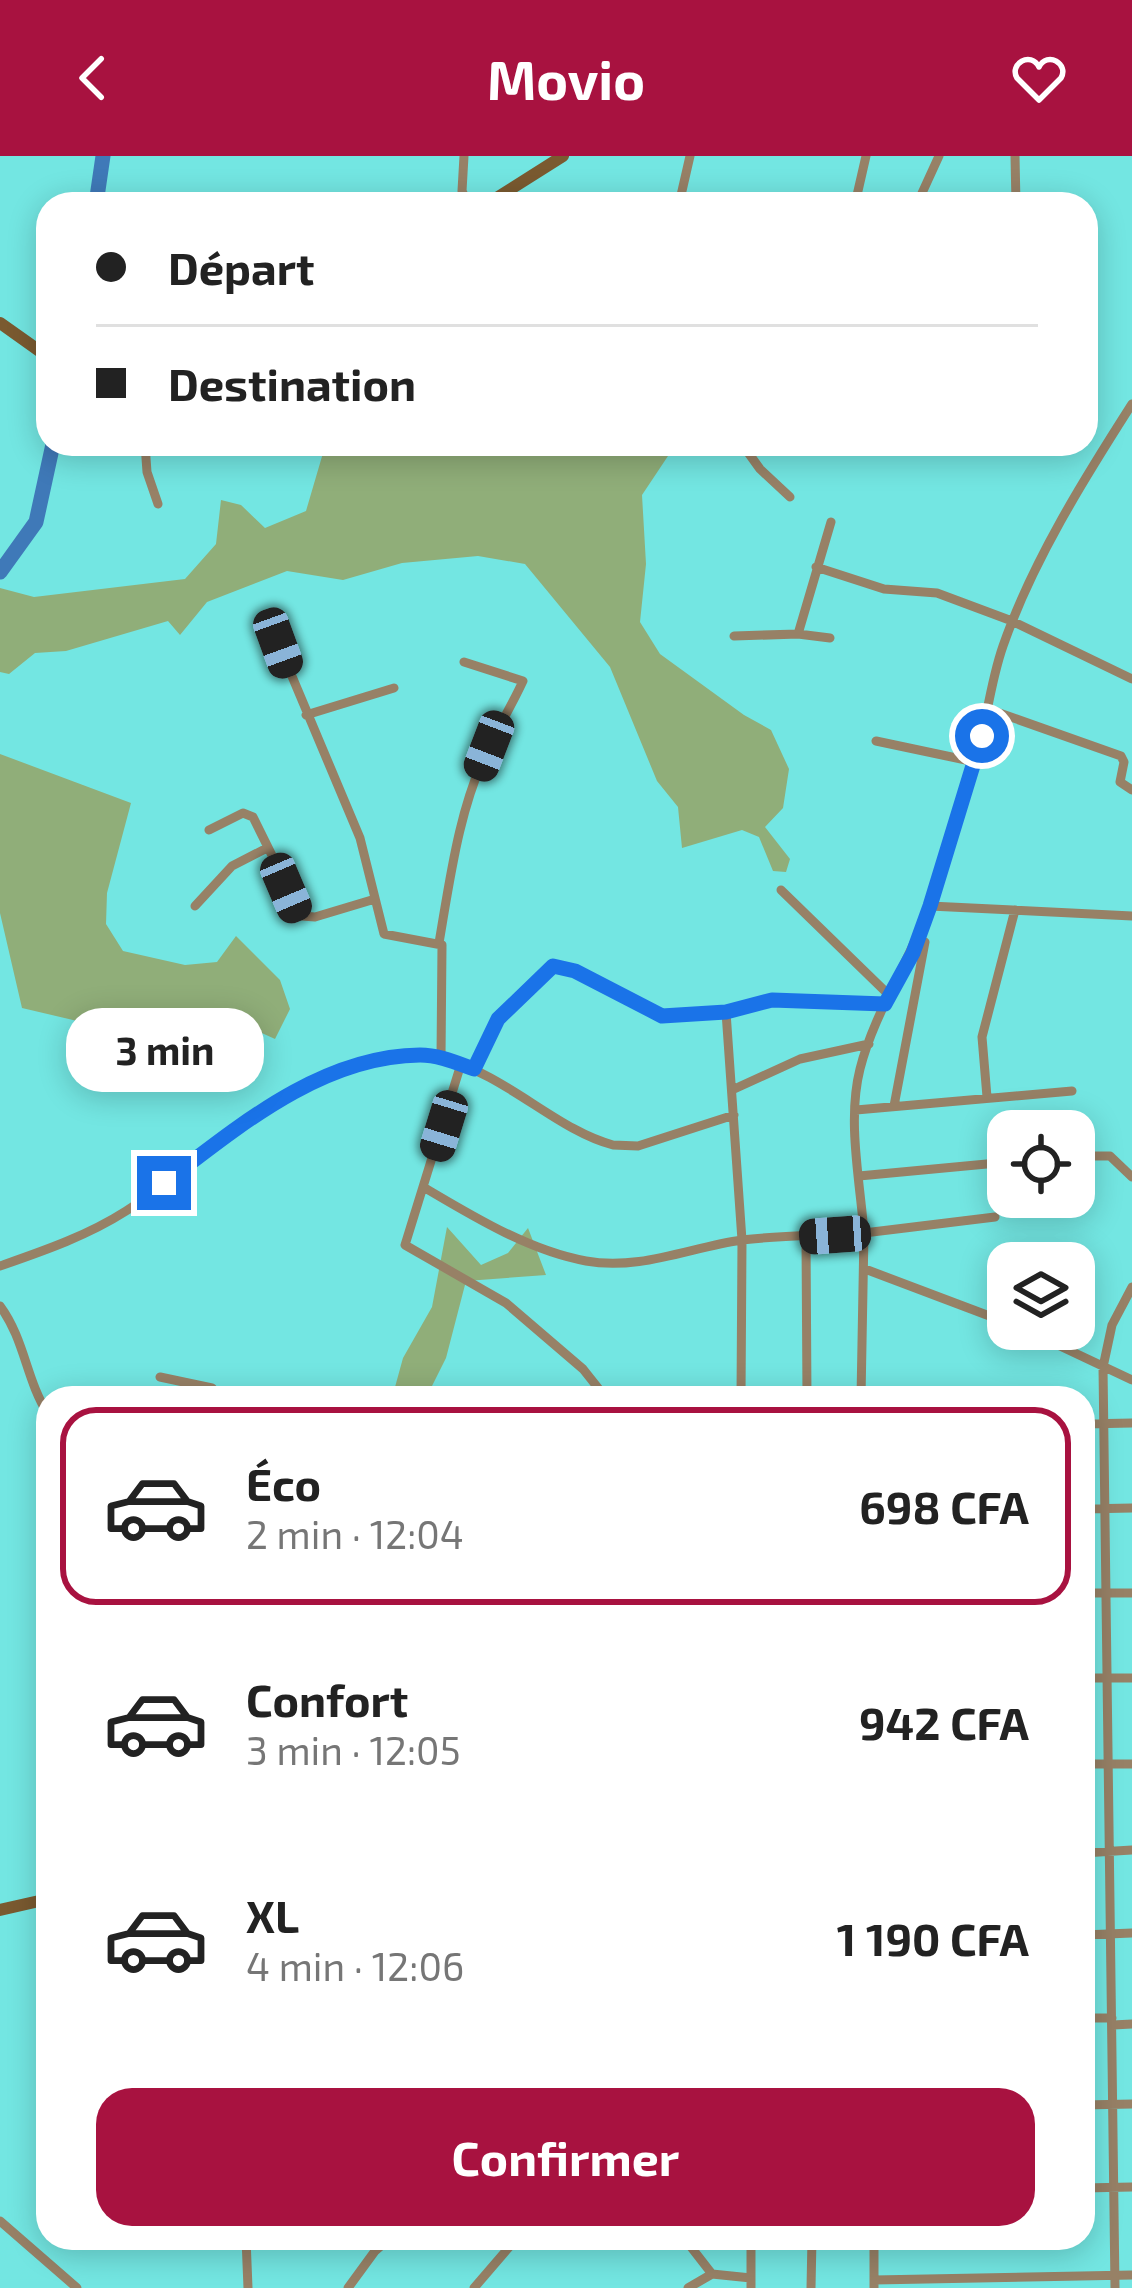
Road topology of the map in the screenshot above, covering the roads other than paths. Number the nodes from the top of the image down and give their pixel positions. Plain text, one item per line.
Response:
1 (464, 156) edge
2 (690, 156) edge
3 (866, 156) edge
4 (939, 156) edge
5 (1016, 156) edge
6 (559, 157) edge
7 (462, 192) edge
8 (505, 192) edge
9 (682, 192) edge
10 (858, 192) edge
11 (922, 192) edge
12 (1016, 192) edge
13 (0, 323) edge
14 (36, 348) edge
15 (1132, 404) edge
16 (146, 456) edge
17 (751, 456) edge
18 (790, 497) dead end
19 (158, 504) dead end
20 (831, 522) dead end
21 (816, 567) junction
22 (1012, 621) junction
23 (798, 634) junction
24 (734, 636) dead end
25 (830, 638) dead end
26 (278, 643) dead end
27 (464, 662) dead end
28 (1132, 679) edge
29 (394, 688) dead end
30 (988, 709) junction
31 (306, 715) junction
32 (876, 741) dead end
33 (975, 762) junction
34 (1132, 790) edge
35 (209, 830) dead end
36 (267, 848) junction
37 (781, 890) dead end
38 (375, 899) junction
39 (195, 906) dead end
40 (930, 906) junction
41 (1015, 910) junction
42 (1132, 916) edge
43 (925, 942) dead end
44 (439, 943) junction
45 (887, 999) junction
46 (726, 1012) junction
47 (869, 1044) junction
48 (441, 1058) junction
49 (460, 1064) junction
50 (474, 1069) junction
51 (732, 1090) junction
52 (1072, 1091) dead end
53 (987, 1097) junction
54 (894, 1106) junction
55 (856, 1110) junction
56 (734, 1115) junction
57 (1095, 1156) edge
58 (987, 1164) edge
59 (859, 1176) junction
60 (1132, 1177) edge
61 (425, 1188) junction
62 (987, 1218) edge
63 (864, 1233) junction
64 (806, 1238) junction
65 (742, 1240) junction
66 (0, 1266) edge
67 (866, 1269) junction
68 (1132, 1287) edge
69 (0, 1306) edge
70 (987, 1314) edge
71 (1068, 1350) edge
72 (1103, 1367) junction
73 (160, 1377) dead end
74 (1132, 1380) edge
75 (203, 1386) edge
76 (596, 1386) edge
77 (741, 1386) edge
78 (807, 1386) edge
79 (862, 1386) edge
80 (36, 1389) edge
81 (1095, 1424) edge
82 (1104, 1424) junction
83 (1132, 1424) edge
84 (1095, 1508) edge
85 (1106, 1508) junction
86 (1132, 1508) edge
87 (1107, 1593) junction
88 (1132, 1593) edge
89 (1095, 1594) edge
90 (1095, 1678) edge
91 (1107, 1678) junction
92 (1132, 1678) edge
93 (1095, 1764) edge
94 (1109, 1764) junction
95 (1132, 1764) edge
96 (1109, 1850) junction
97 (1132, 1850) edge
98 (1095, 1852) edge
99 (36, 1902) edge
100 (0, 1910) edge
101 (1110, 1933) junction
102 (1132, 1933) edge
103 (1095, 1934) edge
104 (1095, 2019) edge
105 (1112, 2021) junction
106 (1132, 2024) edge
107 (1095, 2104) edge
108 (1112, 2104) junction
109 (1132, 2104) edge
110 (1114, 2187) junction
111 (1132, 2187) edge
112 (1095, 2188) edge
113 (0, 2221) edge
114 (246, 2250) edge
115 (376, 2250) edge
116 (507, 2250) edge
117 (693, 2250) edge
118 (751, 2250) edge
119 (812, 2250) edge
120 (874, 2250) edge
121 (712, 2274) junction
122 (1115, 2275) junction
123 (1132, 2275) edge
124 (1009, 2276) junction
125 (751, 2283) edge
126 (874, 2284) edge
127 (77, 2288) edge
128 (248, 2288) edge
129 (348, 2288) edge
130 (474, 2288) edge
131 (688, 2288) edge
132 (811, 2288) edge
133 (1009, 2288) edge
134 (1115, 2288) edge

1 - 7 street
2 - 9 street
3 - 10 street
4 - 11 street
5 - 12 street
6 - 8 street
13 - 14 street
15 - 22 street
16 - 19 street
17 - 18 street
20 - 21 street
21 - 22 street
21 - 23 street
22 - 28 street
22 - 30 street
23 - 24 street
23 - 25 street
26 - 31 street
27 - 44 street
29 - 31 street
30 - 33 street
30 - 34 street
31 - 38 street
32 - 33 street
33 - 40 street
35 - 36 street
36 - 38 street
36 - 39 street
37 - 45 street
38 - 44 street
40 - 41 street
40 - 45 street
41 - 42 street
41 - 53 street
43 - 54 street
44 - 48 street
45 - 46 street
45 - 47 street
46 - 50 street
46 - 51 street
47 - 51 street
47 - 55 street
48 - 49 street
48 - 66 street
49 - 50 street
49 - 61 street
50 - 56 street
51 - 56 street
52 - 53 street
53 - 54 street
54 - 55 street
55 - 59 street
56 - 65 street
57 - 60 street
58 - 59 street
59 - 63 street
61 - 65 street
61 - 76 street
62 - 63 street
63 - 64 street
63 - 67 street
64 - 65 street
64 - 78 street
65 - 77 street
67 - 70 street
67 - 79 street
68 - 72 street
69 - 80 street
71 - 72 street
72 - 74 street
72 - 82 street
73 - 75 street
81 - 82 street
82 - 83 street
82 - 85 street
84 - 85 street
85 - 86 street
85 - 87 street
87 - 88 street
87 - 89 street
87 - 91 street
90 - 91 street
91 - 92 street
91 - 94 street
93 - 94 street
94 - 95 street
94 - 96 street
96 - 97 street
96 - 98 street
96 - 101 street
99 - 100 street
101 - 102 street
101 - 103 street
101 - 105 street
104 - 105 street
105 - 106 street
105 - 108 street
107 - 108 street
108 - 109 street
108 - 110 street
110 - 111 street
110 - 112 street
110 - 122 street
113 - 127 street
114 - 128 street
115 - 129 street
116 - 130 street
117 - 121 street
118 - 125 street
119 - 132 street
120 - 126 street
121 - 125 street
121 - 131 street
122 - 123 street
122 - 124 street
122 - 134 street
124 - 126 street
124 - 133 street

